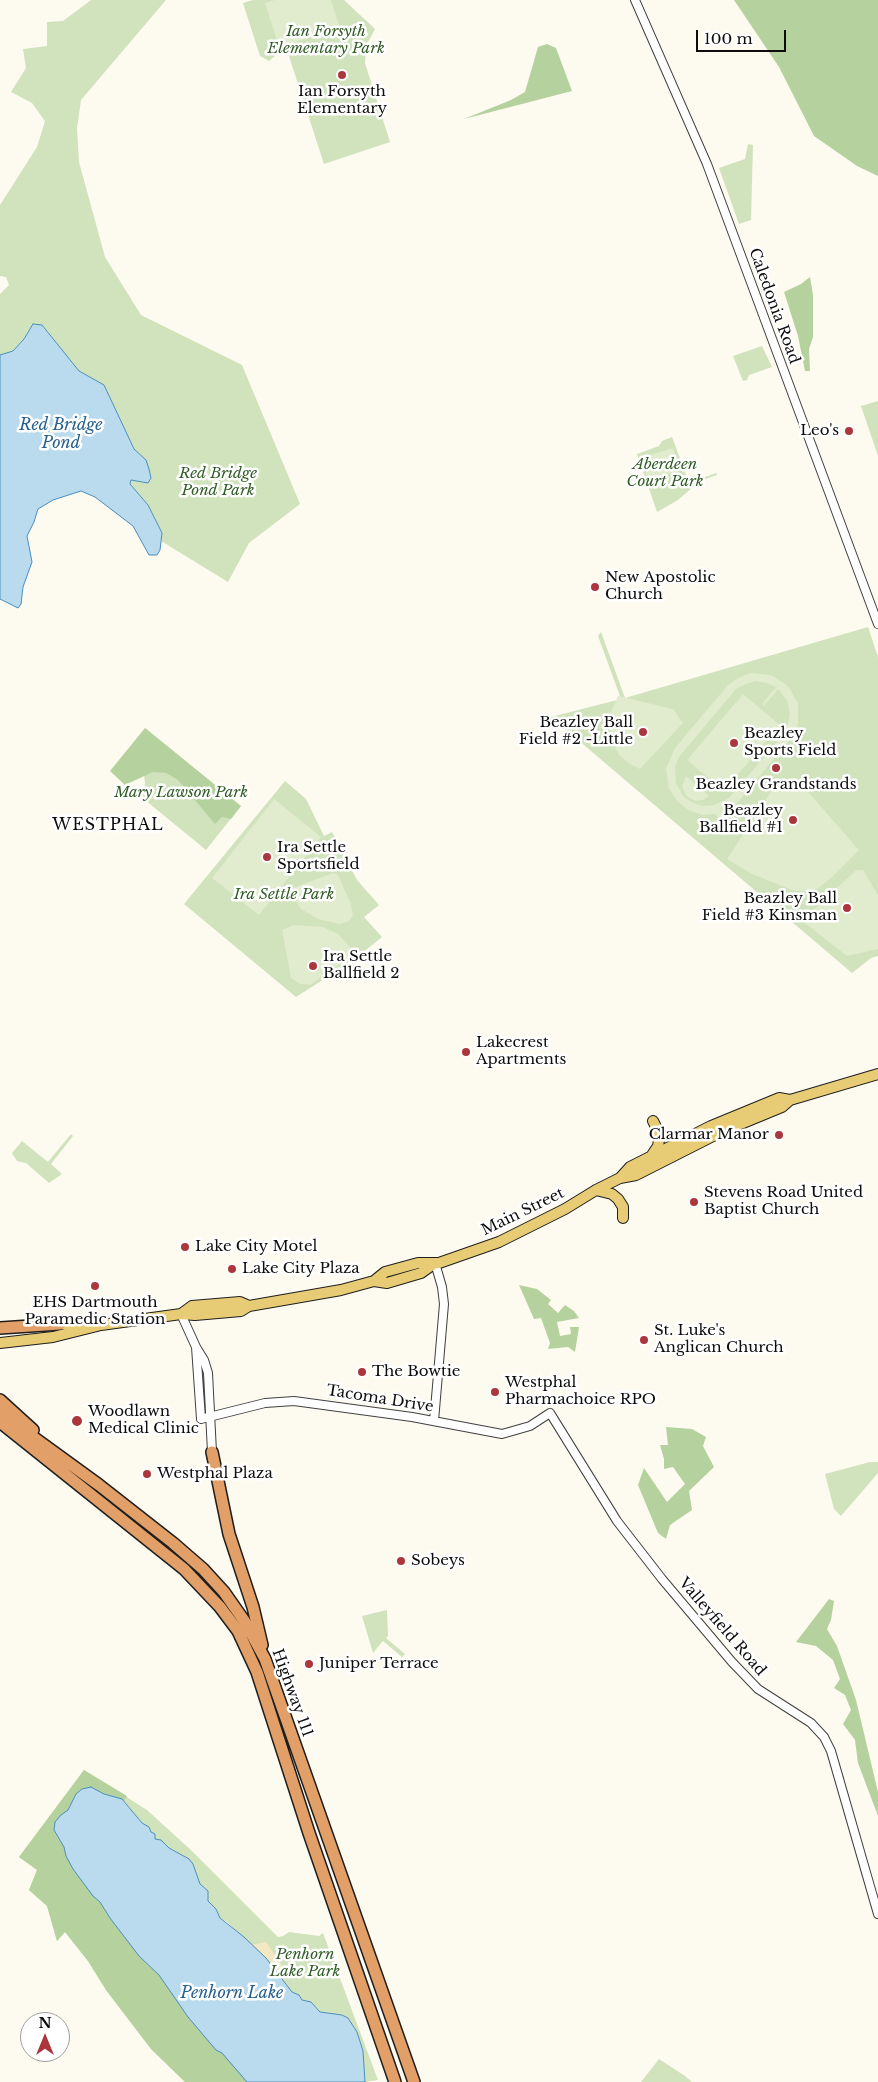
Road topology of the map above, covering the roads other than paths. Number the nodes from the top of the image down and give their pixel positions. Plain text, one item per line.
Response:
1 (635, 0) edge
2 (878, 624) edge
3 (878, 1074) edge
4 (790, 1100) junction
5 (653, 1121) dead end
6 (651, 1156) junction
7 (620, 1178) junction
8 (596, 1190) junction
9 (623, 1218) dead end
10 (435, 1263) junction
11 (181, 1314) junction
12 (0, 1322) edge
13 (60, 1324) junction
14 (100, 1325) junction
15 (0, 1328) edge
16 (0, 1343) edge
17 (196, 1347) junction
18 (0, 1400) edge
19 (0, 1413) edge
20 (550, 1413) joint
21 (210, 1417) junction
22 (434, 1421) junction
23 (0, 1422) edge
24 (0, 1429) edge
25 (28, 1446) junction
26 (212, 1452) joint
27 (99, 1485) junction
28 (265, 1659) junction
29 (878, 1914) edge
30 (395, 2082) edge
31 (414, 2082) edge

1 - 2 street, Caledonia Road
3 - 4 main road, Main Street
4 - 6 main road, Main Street
4 - 7 main road, Main Street
5 - 6 main road
6 - 7 main road, Main Street
7 - 8 main road, Main Street
8 - 9 main road
8 - 10 main road, Main Street
10 - 11 main road, Main Street
10 - 22 street
11 - 14 main road, Main Street
11 - 17 street
12 - 13 main road, Main Street
13 - 14 main road, Main Street
13 - 15 highway
14 - 16 main road, Main Street
17 - 21 street
17 - 21 street, Tacoma Drive
18 - 27 highway
19 - 27 highway, Highway 111
20 - 22 street, Tacoma Drive
20 - 29 street, Valleyfield Road
21 - 22 street, Tacoma Drive
21 - 26 street
23 - 25 highway, Highway 111
24 - 25 highway
25 - 30 highway, Highway 111
26 - 28 highway
27 - 28 highway, Highway 111
28 - 31 highway, Highway 111

